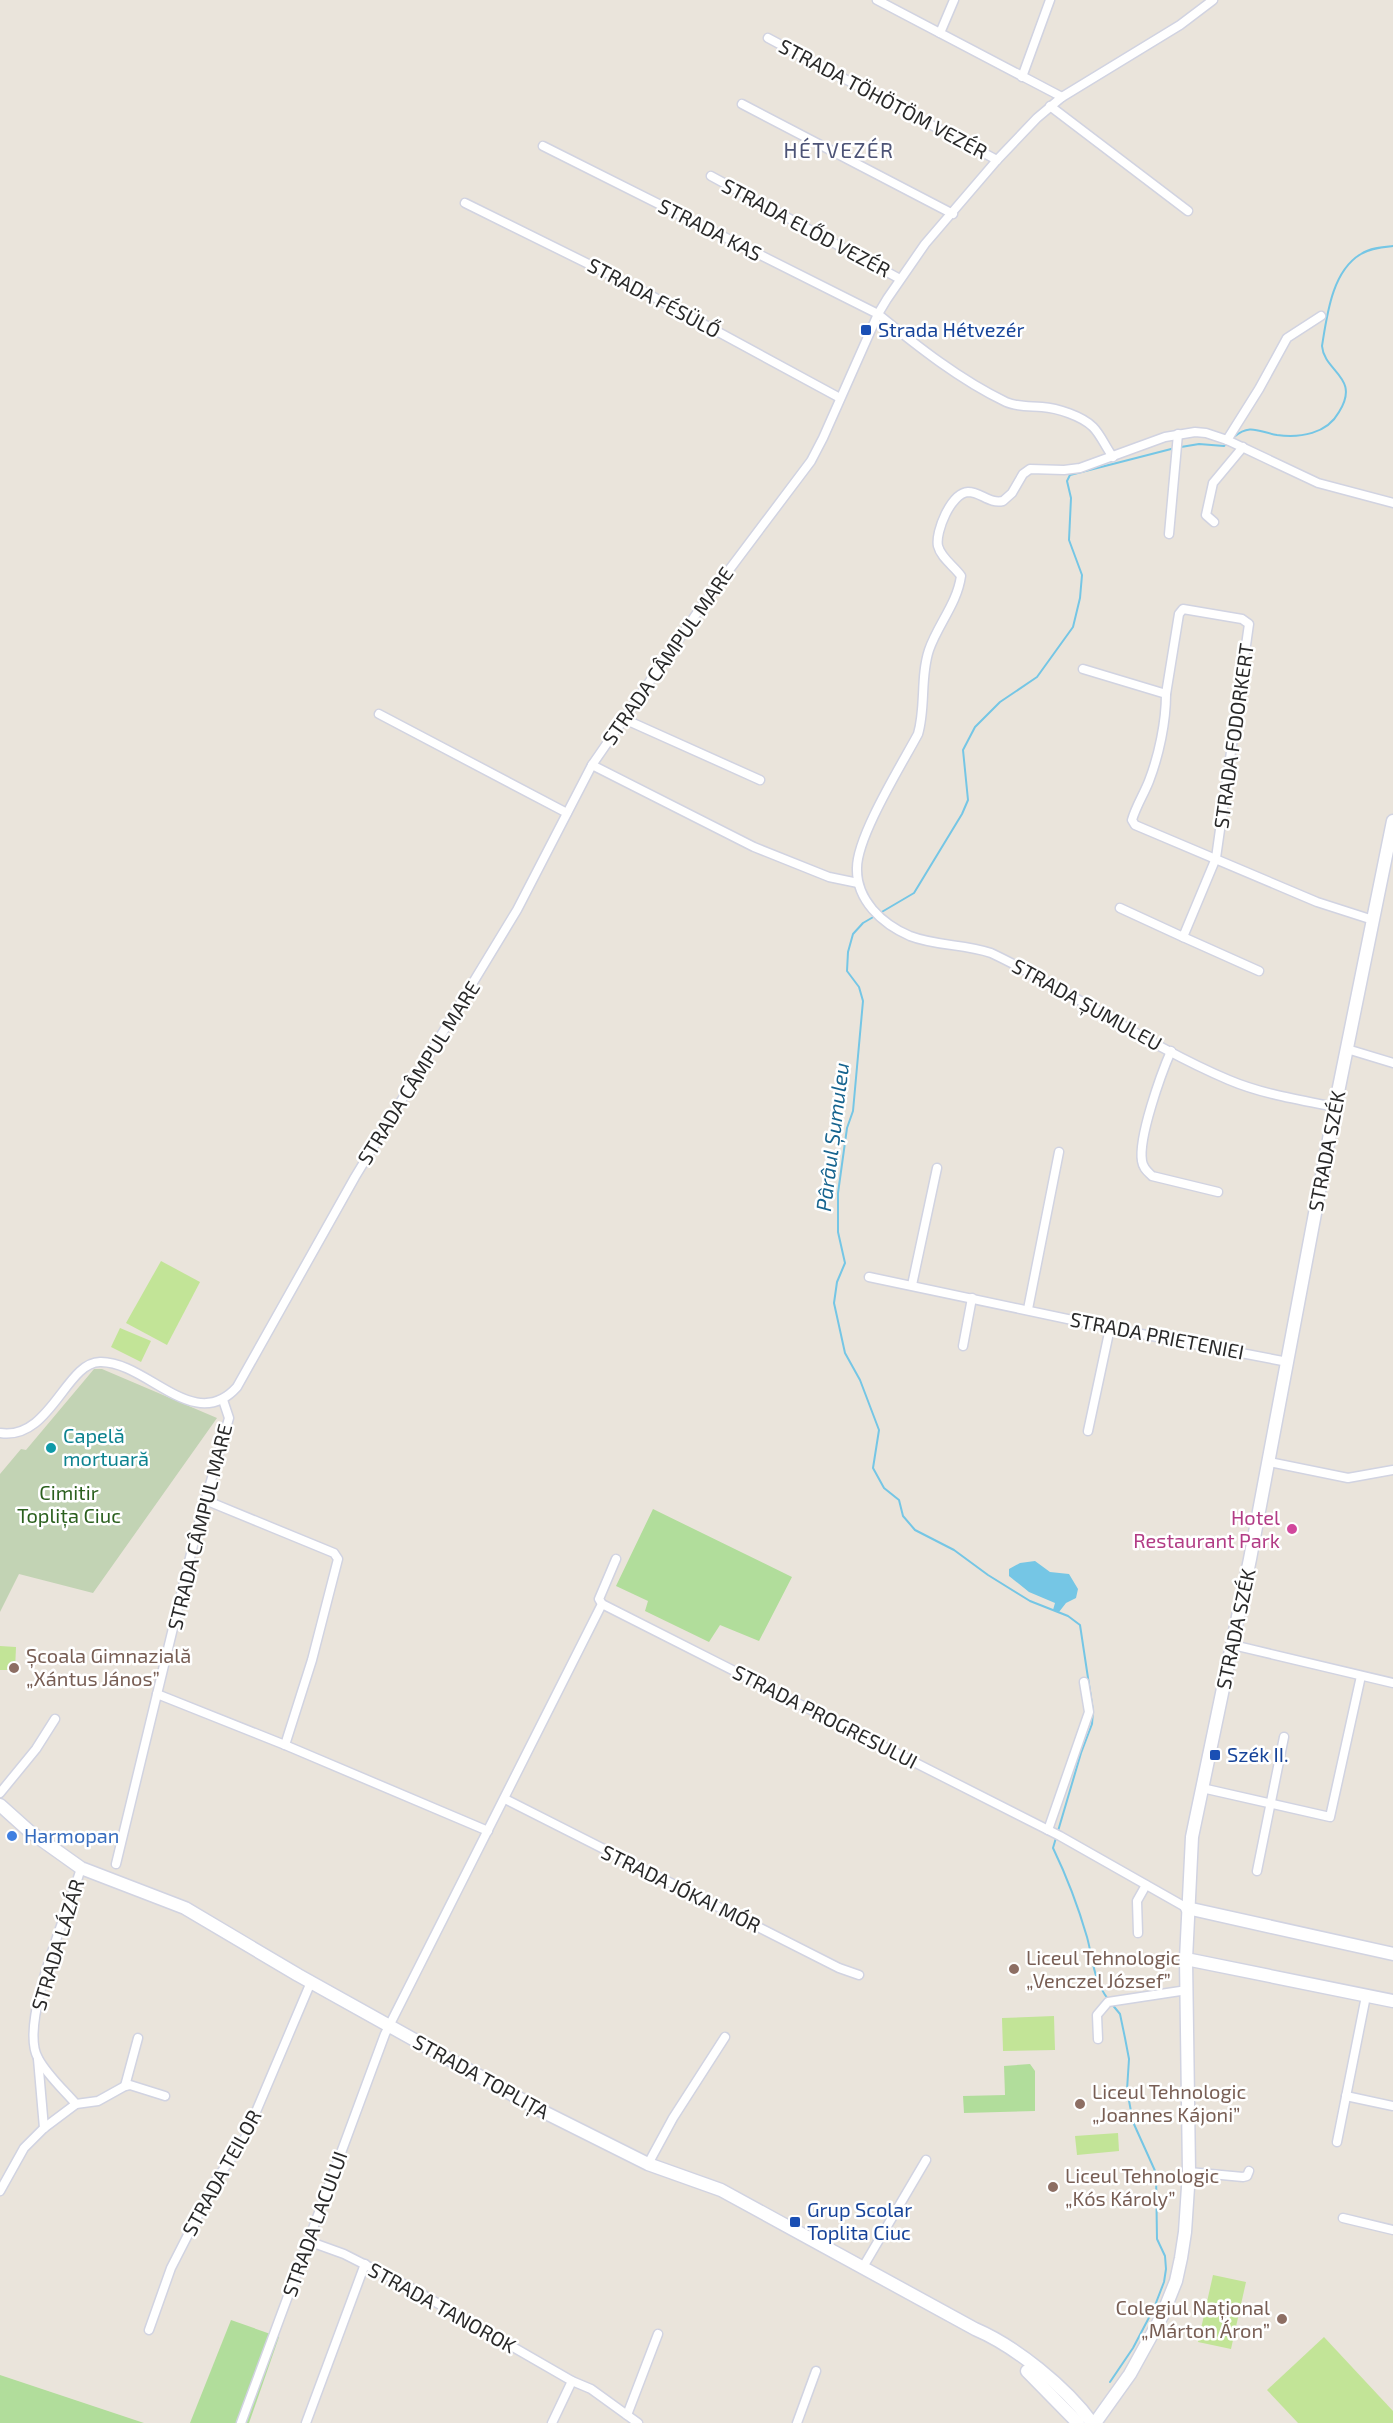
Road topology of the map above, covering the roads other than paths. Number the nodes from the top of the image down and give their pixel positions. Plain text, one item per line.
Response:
1 (877, 0) edge
2 (954, 0) edge
3 (1050, 0) edge
4 (1213, 0) edge
5 (940, 33) junction
6 (768, 38) dead end
7 (1022, 77) junction
8 (1062, 98) junction
9 (742, 104) dead end
10 (1050, 106) junction
11 (543, 146) dead end
12 (997, 160) junction
13 (711, 177) dead end
14 (465, 203) dead end
15 (1188, 211) dead end
16 (952, 214) junction
17 (900, 279) junction
18 (878, 314) junction
19 (1321, 316) dead end
20 (840, 398) junction
21 (1178, 434) junction
22 (1227, 440) junction
23 (1243, 447) junction
24 (1113, 457) junction
25 (1393, 503) edge
26 (1214, 522) dead end
27 (1169, 534) dead end
28 (1083, 669) dead end
29 (1166, 694) junction
30 (379, 714) dead end
31 (624, 719) junction
32 (592, 765) junction
33 (760, 780) dead end
34 (567, 813) junction
35 (1393, 822) edge
36 (1216, 858) junction
37 (858, 883) junction
38 (1120, 908) dead end
39 (1373, 920) junction
40 (1183, 937) junction
41 (1258, 971) dead end
42 (1347, 1049) junction
43 (1171, 1051) junction
44 (1393, 1063) edge
45 (1335, 1107) junction
46 (1059, 1152) dead end
47 (937, 1168) dead end
48 (1218, 1192) dead end
49 (869, 1276) dead end
50 (912, 1285) junction
51 (972, 1298) junction
52 (1028, 1309) junction
53 (1110, 1328) junction
54 (963, 1346) dead end
55 (1288, 1362) junction
56 (223, 1400) junction
57 (1088, 1431) dead end
58 (0, 1433) edge
59 (1269, 1462) junction
60 (1393, 1470) edge
61 (205, 1500) junction
62 (616, 1559) dead end
63 (602, 1604) junction
64 (1233, 1645) junction
65 (1361, 1676) junction
66 (1084, 1682) dead end
67 (1393, 1683) edge
68 (157, 1694) junction
69 (55, 1719) dead end
70 (1284, 1737) dead end
71 (285, 1745) junction
72 (1202, 1788) junction
73 (0, 1793) edge
74 (505, 1799) junction
75 (1271, 1804) junction
76 (0, 1805) edge
77 (488, 1831) junction
78 (1053, 1833) junction
79 (116, 1864) dead end
80 (81, 1868) junction
81 (1257, 1871) dead end
82 (1146, 1885) junction
83 (1187, 1908) junction
84 (1138, 1933) dead end
85 (1393, 1954) edge
86 (1186, 1959) junction
87 (859, 1975) dead end
88 (311, 1982) junction
89 (1187, 1990) junction
90 (1366, 1996) junction
91 (1393, 2001) edge
92 (389, 2026) junction
93 (725, 2037) dead end
94 (138, 2038) dead end
95 (1098, 2040) dead end
96 (38, 2058) junction
97 (125, 2086) junction
98 (165, 2096) dead end
99 (1347, 2096) junction
100 (76, 2104) junction
101 (1393, 2106) edge
102 (44, 2128) junction
103 (1337, 2142) dead end
104 (926, 2160) dead end
105 (648, 2164) junction
106 (1249, 2171) dead end
107 (1189, 2172) junction
108 (0, 2191) edge
109 (1343, 2218) dead end
110 (1393, 2229) edge
111 (308, 2241) junction
112 (365, 2264) junction
113 (863, 2267) junction
114 (975, 2329) junction
115 (149, 2330) dead end
116 (658, 2334) dead end
117 (816, 2371) dead end
118 (572, 2381) junction
119 (627, 2415) junction
120 (241, 2423) edge
121 (306, 2423) edge
122 (552, 2423) edge
123 (638, 2423) edge
124 (797, 2423) edge
125 (1078, 2423) edge
126 (1094, 2423) edge

1 - 5 street
2 - 5 street
3 - 7 street
4 - 8 street, STRADA CÂMPUL MARE
5 - 7 street
6 - 12 street, STRADA TÖHÖTÖM VEZÉR
7 - 8 street
8 - 10 street, STRADA CÂMPUL MARE
9 - 16 street
10 - 12 street, STRADA CÂMPUL MARE
10 - 15 street
11 - 18 street, STRADA KAS
12 - 16 street, STRADA CÂMPUL MARE
13 - 17 street, STRADA ELŐD VEZÉR
14 - 20 street, STRADA FÉSÜLŐ
16 - 17 street, STRADA CÂMPUL MARE
17 - 18 street, STRADA CÂMPUL MARE
18 - 20 street, STRADA CÂMPUL MARE
18 - 24 street
19 - 22 street
20 - 31 street, STRADA CÂMPUL MARE
21 - 22 street
21 - 24 street
21 - 27 street
22 - 23 street
23 - 25 street
23 - 26 street
24 - 37 street
28 - 29 street
29 - 36 street, STRADA FODORKERT
29 - 36 street, STRADA FODORKERT
30 - 34 street
31 - 32 street, STRADA CÂMPUL MARE
31 - 33 street
32 - 34 street, STRADA CÂMPUL MARE
32 - 37 street
34 - 56 street, STRADA CÂMPUL MARE
35 - 39 street, STRADA SZÉK
36 - 39 street, STRADA FODORKERT
36 - 40 street, STRADA FODORKERT
37 - 43 street, STRADA ȘUMULEU
38 - 40 street
39 - 42 street, STRADA SZÉK
40 - 41 street
42 - 44 street
42 - 45 street, STRADA SZÉK
43 - 45 street, STRADA ȘUMULEU
43 - 48 street
45 - 55 street, STRADA SZÉK
46 - 52 street
47 - 50 street
49 - 50 street, STRADA PRIETENIEI
50 - 51 street, STRADA PRIETENIEI
51 - 52 street, STRADA PRIETENIEI
51 - 54 street
52 - 53 street, STRADA PRIETENIEI
53 - 55 street, STRADA PRIETENIEI
53 - 57 street
55 - 59 street, STRADA SZÉK
56 - 58 street, STRADA CÂMPUL MARE
56 - 61 street, STRADA CÂMPUL MARE
59 - 60 street
59 - 64 street, STRADA SZÉK
61 - 68 street, STRADA CÂMPUL MARE
61 - 71 street
62 - 63 street
63 - 74 street
63 - 78 street, STRADA PROGRESULUI
64 - 65 street
64 - 72 street, STRADA SZÉK
65 - 67 street
65 - 75 street
66 - 78 street
68 - 71 street
68 - 79 street, STRADA CÂMPUL MARE
69 - 73 street
70 - 75 street
71 - 77 street
72 - 75 street
72 - 83 street, STRADA SZÉK
74 - 77 street
74 - 87 street, STRADA JÓKAI MÓR
75 - 81 street
76 - 80 street, STRADA TOPLIȚA
77 - 92 street
78 - 82 street, STRADA PROGRESULUI
80 - 88 street, STRADA TOPLIȚA
80 - 96 street, STRADA LÁZÁR
82 - 83 street, STRADA PROGRESULUI
82 - 84 street
83 - 85 street
83 - 86 street, STRADA SZÉK
86 - 89 street, STRADA SZÉK
86 - 90 street
88 - 92 street, STRADA TOPLIȚA
88 - 115 street, STRADA TEILOR
89 - 95 street
89 - 107 street, STRADA SZÉK
90 - 91 street
90 - 99 street
92 - 105 street, STRADA TOPLIȚA
92 - 111 street, STRADA LACULUI
93 - 105 street
94 - 97 street
96 - 100 street
96 - 102 street, STRADA LÁZÁR
97 - 98 street
97 - 100 street
99 - 101 street
99 - 103 street
100 - 102 street
102 - 108 street
104 - 113 street
105 - 113 street, STRADA TOPLIȚA
106 - 107 street
107 - 126 street, STRADA SZÉK
109 - 110 street
111 - 112 street, STRADA TANOROK
111 - 120 street, STRADA LACULUI
112 - 118 street, STRADA TANOROK
112 - 121 street
113 - 114 street, STRADA TOPLIȚA
114 - 125 street, STRADA TOPLIȚA
114 - 126 street, STRADA TOPLIȚA
116 - 119 street
117 - 124 street
118 - 119 street, STRADA TANOROK
118 - 122 street
119 - 123 street, STRADA TANOROK

